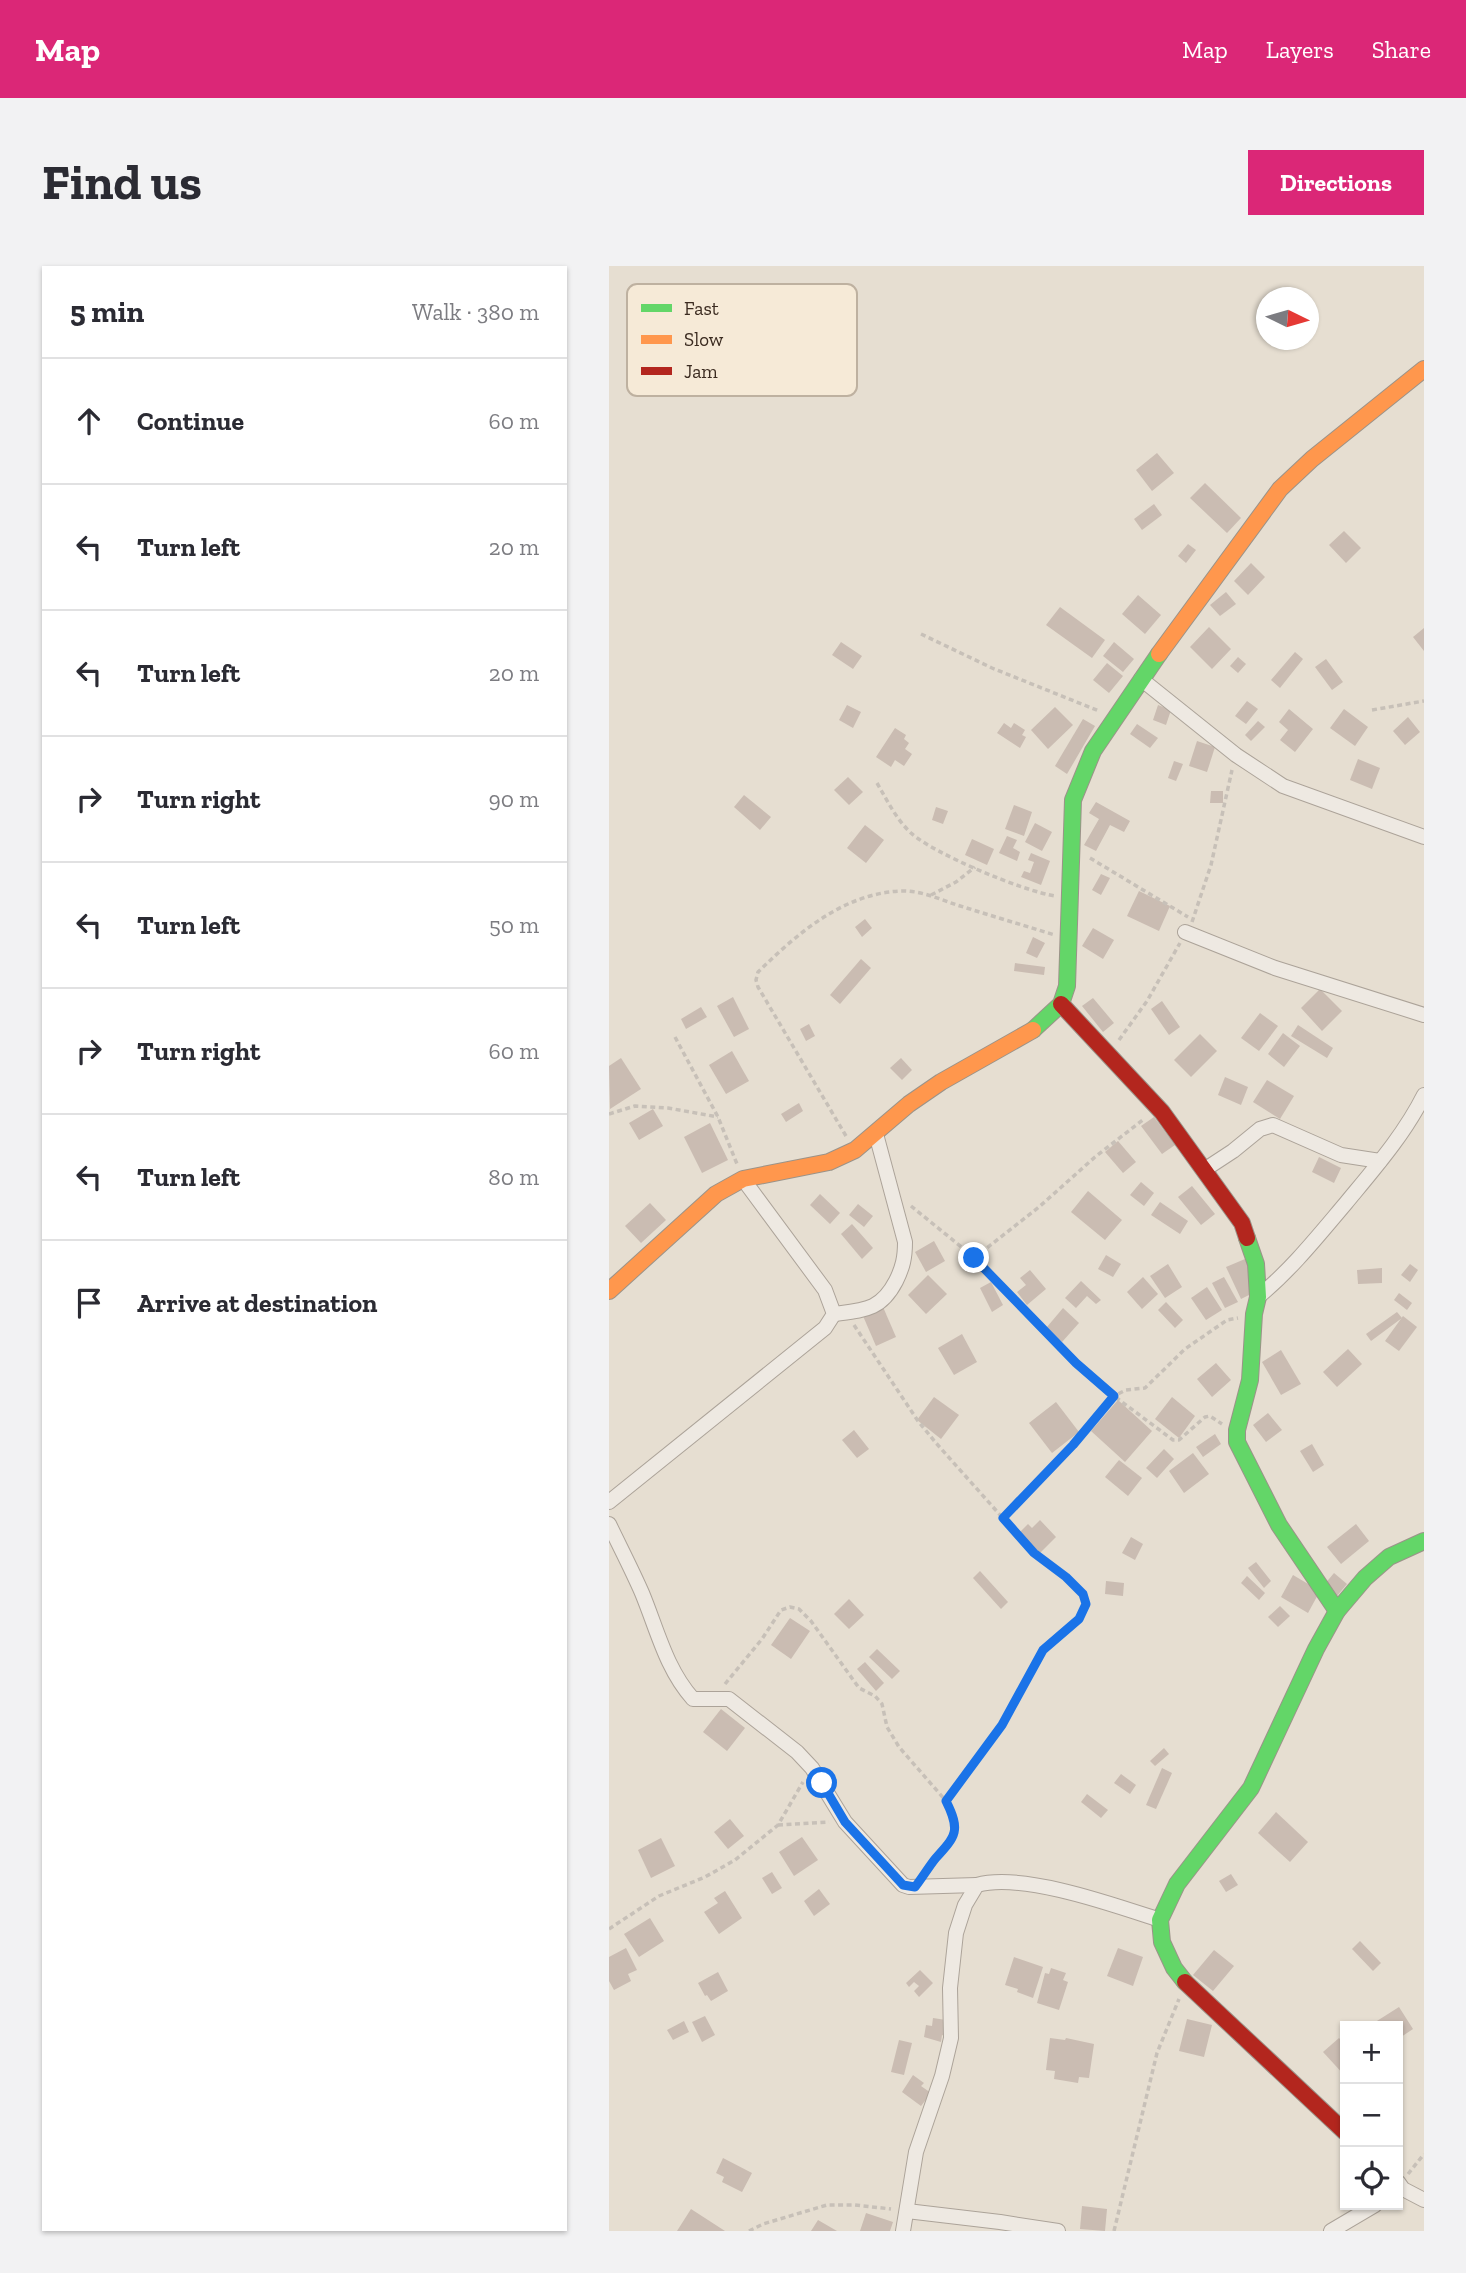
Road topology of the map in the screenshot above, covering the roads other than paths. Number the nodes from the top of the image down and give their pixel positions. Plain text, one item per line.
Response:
1 (1424, 369) edge
2 (1141, 679) junction
3 (1424, 836) edge
4 (1189, 926) road end
5 (1061, 1004) junction
6 (1424, 1015) edge
7 (1424, 1095) edge
8 (876, 1134) junction
9 (1381, 1161) junction
10 (1204, 1170) junction
11 (743, 1179) junction
12 (609, 1290) edge
13 (1258, 1297) junction
14 (840, 1313) junction
15 (609, 1502) edge
16 (609, 1524) edge
17 (1424, 1541) edge
18 (1337, 1611) junction
19 (977, 1885) junction
20 (1160, 1920) junction
21 (1340, 2127) edge
22 (1403, 2189) edge
23 (1424, 2200) edge
24 (1367, 2210) edge
25 (907, 2211) junction
26 (903, 2231) edge
27 (1058, 2231) edge
28 (1331, 2231) edge

1 - 2 street
2 - 3 street
2 - 5 street
4 - 6 street
5 - 8 street
5 - 10 street
7 - 9 street
8 - 11 street
8 - 14 street
9 - 10 street
9 - 13 street
10 - 13 street
11 - 12 street
11 - 14 street
13 - 18 street
14 - 15 street
16 - 19 street
17 - 18 street
18 - 20 street
19 - 20 street
19 - 25 street
20 - 21 street
22 - 23 street
24 - 28 street
25 - 26 street
25 - 27 street

